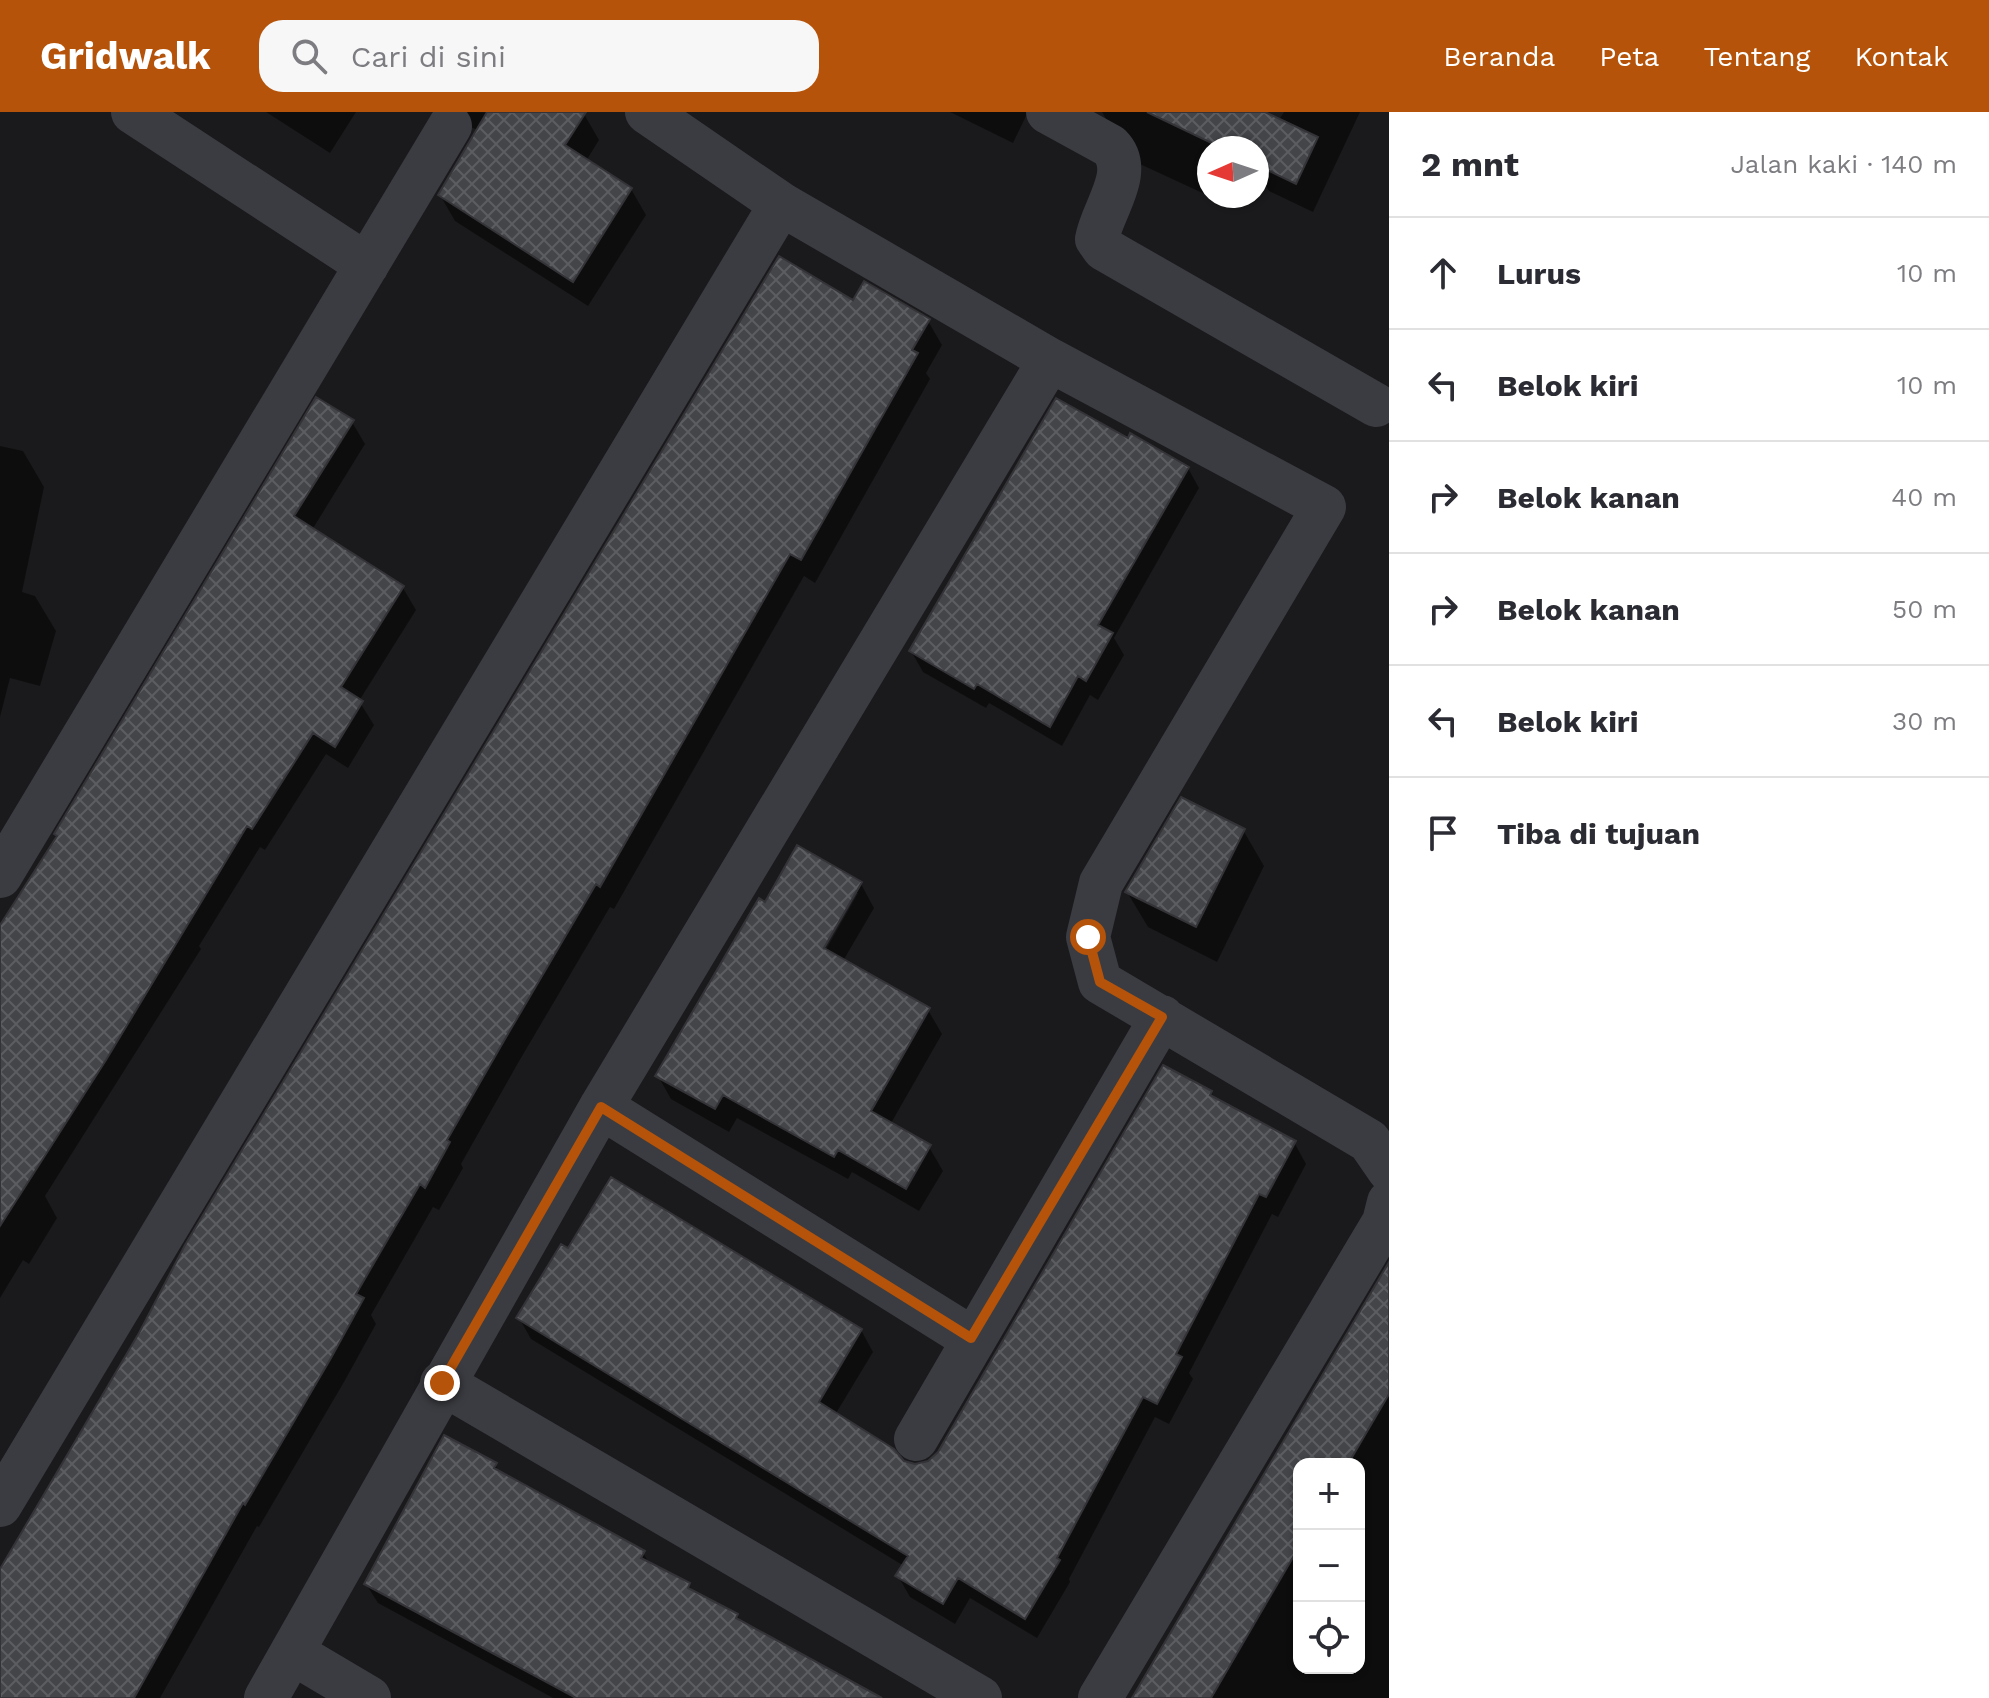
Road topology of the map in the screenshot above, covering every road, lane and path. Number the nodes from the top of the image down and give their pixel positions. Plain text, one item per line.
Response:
1 (133, 112) edge
2 (647, 112) edge
3 (1066, 116) edge
4 (450, 126) dead end
5 (781, 204) junction
6 (367, 265) junction
7 (1050, 360) junction
8 (1376, 405) dead end
9 (2, 870) edge
10 (1162, 1017) junction
11 (601, 1107) junction
12 (1389, 1170) edge
13 (1389, 1202) edge
14 (971, 1338) junction
15 (442, 1383) junction
16 (916, 1439) dead end
17 (0, 1505) edge
18 (293, 1653) junction
19 (266, 1698) edge
20 (369, 1698) edge
21 (980, 1698) edge
22 (1100, 1698) edge

1 - 6 street
2 - 5 street
3 - 8 street
4 - 6 street
5 - 7 street
5 - 17 street
6 - 9 street
7 - 10 street
7 - 11 street
10 - 12 street
10 - 14 street
11 - 14 street
11 - 15 street
13 - 22 street
14 - 16 street
15 - 18 street
15 - 21 street
18 - 19 street
18 - 20 street

